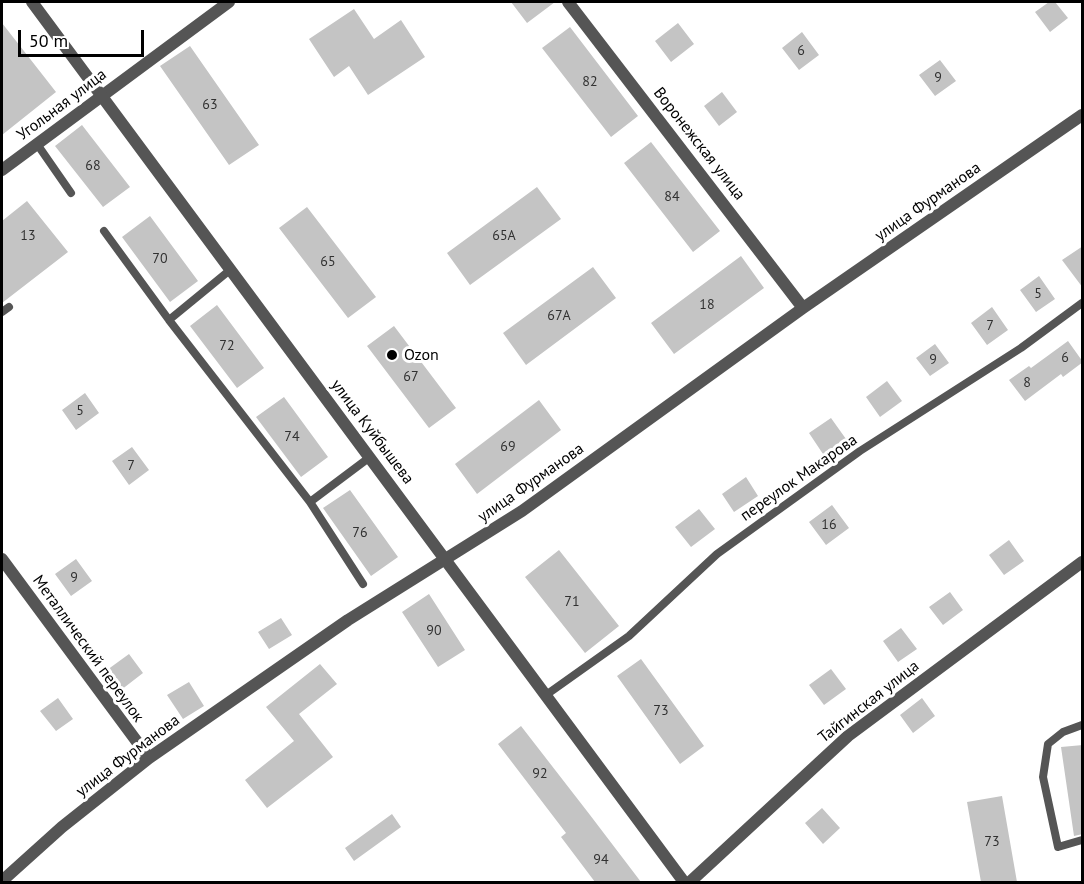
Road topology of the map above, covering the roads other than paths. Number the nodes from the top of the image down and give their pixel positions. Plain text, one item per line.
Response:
1 (32, 2) edge
2 (229, 2) edge
3 (568, 2) edge
4 (100, 96) junction
5 (1083, 115) edge
6 (37, 144) junction
7 (2, 170) edge
8 (71, 193) dead end
9 (104, 231) dead end
10 (230, 270) junction
11 (1083, 303) edge
12 (803, 308) junction
13 (169, 320) junction
14 (370, 457) junction
15 (310, 502) junction
16 (2, 559) edge
17 (448, 560) junction
18 (1083, 562) edge
19 (363, 584) dead end
20 (546, 695) junction
21 (1083, 725) edge
22 (148, 758) junction
23 (1083, 840) edge
24 (2, 881) edge
25 (684, 882) edge
26 (690, 882) edge

1 - 4 street, улица Куйбышева
2 - 4 street, Угольная улица
3 - 12 street, Воронежская улица
4 - 6 street, Угольная улица
4 - 10 street, улица Куйбышева
5 - 12 street, улица Фурманова
6 - 7 street, Угольная улица
6 - 8 lane
9 - 13 lane
10 - 13 lane
10 - 14 street, улица Куйбышева
11 - 20 lane, переулок Макарова
12 - 17 street, улица Фурманова
13 - 15 lane
14 - 15 lane
14 - 17 street, улица Куйбышева
15 - 19 lane
16 - 22 street, Металлический переулок
17 - 20 street, улица Куйбышева
17 - 22 street, улица Фурманова
18 - 26 street, Тайгинская улица
20 - 25 street, улица Куйбышева
21 - 23 lane
22 - 24 street, улица Фурманова

